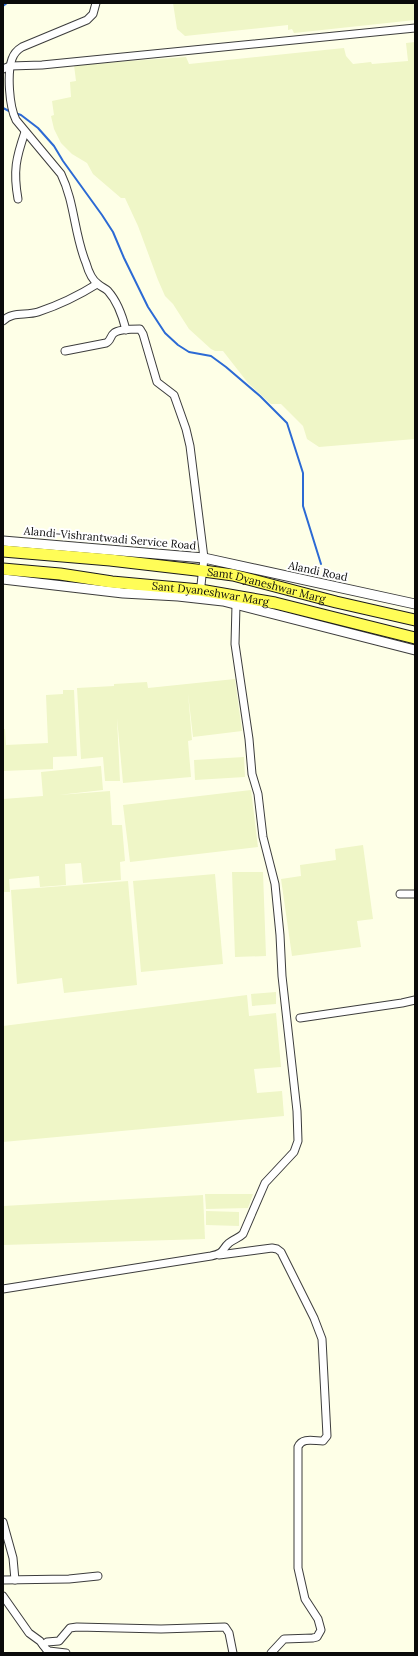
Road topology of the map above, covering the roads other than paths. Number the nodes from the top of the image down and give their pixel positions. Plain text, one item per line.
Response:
1 (96, 3) edge
2 (415, 28) edge
3 (10, 66) junction
4 (3, 69) edge
5 (25, 132) junction
6 (18, 199) dead end
7 (97, 284) junction
8 (4, 320) edge
9 (126, 330) junction
10 (65, 351) dead end
11 (3, 541) edge
12 (3, 551) edge
13 (204, 558) junction
14 (215, 560) joint
15 (3, 569) edge
16 (199, 570) junction
17 (3, 579) edge
18 (200, 594) junction
19 (415, 604) edge
20 (236, 605) junction
21 (415, 620) edge
22 (415, 638) edge
23 (415, 650) edge
24 (400, 894) dead end
25 (415, 894) edge
26 (415, 1000) edge
27 (300, 1018) dead end
28 (217, 1255) junction
29 (3, 1289) edge
30 (3, 1522) edge
31 (98, 1576) dead end
32 (3, 1580) edge
33 (15, 1580) junction
34 (3, 1596) edge
35 (43, 1645) junction
36 (66, 1653) edge
37 (233, 1653) edge
38 (271, 1653) edge

1 - 3 street
2 - 3 street
3 - 4 street
3 - 5 street
5 - 6 street
5 - 7 street
7 - 8 street
7 - 9 street
9 - 10 street
9 - 13 street
11 - 13 street, Alandi-Vishrantwadi Service Road
12 - 16 main road, Sant Dyaneshwar Marg
13 - 14 street, Alandi-Vishrantwadi Service Road
13 - 16 street
14 - 19 street, Alandi Road
15 - 18 main road, Sant Dyaneshwar Marg
16 - 18 street
16 - 21 main road, Samt Dyaneshwar Marg
17 - 18 street
18 - 20 street
18 - 22 main road, Sant Dyaneshwar Marg
20 - 23 street
20 - 28 street
24 - 25 street
26 - 27 street
28 - 29 street
28 - 38 street
30 - 33 street
31 - 33 street
32 - 33 street
34 - 35 street
35 - 36 street
35 - 37 street

